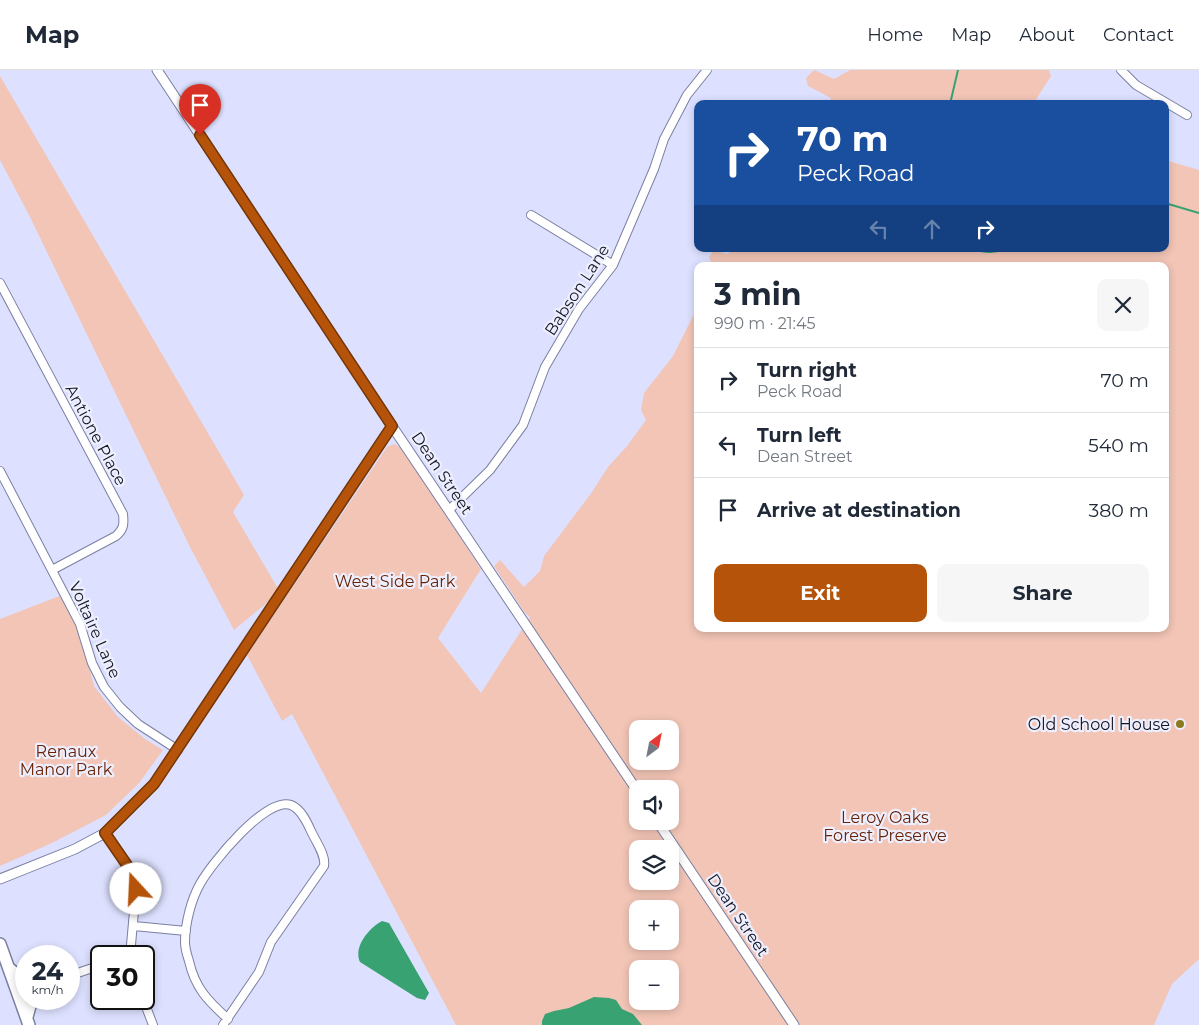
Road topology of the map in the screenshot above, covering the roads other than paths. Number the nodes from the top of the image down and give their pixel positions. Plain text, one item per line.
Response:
1 (157, 70) edge
2 (707, 70) edge
3 (1121, 70) edge
4 (1162, 100) edge
5 (1169, 104) edge
6 (1187, 115) dead end
7 (531, 215) dead end
8 (612, 265) junction
9 (0, 283) edge
10 (392, 426) junction
11 (0, 472) edge
12 (3, 484) edge
13 (449, 510) junction
14 (52, 570) junction
15 (178, 750) junction
16 (630, 780) edge
17 (663, 830) edge
18 (105, 833) junction
19 (0, 879) edge
20 (134, 926) junction
21 (186, 931) junction
22 (0, 944) edge
23 (131, 945) edge
24 (9, 968) junction
25 (15, 973) edge
26 (147, 1010) edge
27 (28, 1021) edge
28 (226, 1022) edge
29 (153, 1025) edge
30 (794, 1025) edge

1 - 10 street, Dean Street
2 - 8 street, Babson Lane
3 - 4 street
5 - 6 street
7 - 8 street
8 - 13 street, Babson Lane
9 - 14 street, Antione Place
10 - 13 street, Dean Street
10 - 15 street
11 - 12 street, Voltaire Lane
12 - 14 street, Voltaire Lane
13 - 16 street, Dean Street
14 - 15 street, Voltaire Lane
15 - 18 street
17 - 30 street, Dean Street
18 - 19 street
18 - 20 street
20 - 21 street
20 - 23 street
21 - 28 street
21 - 28 street
22 - 24 main road
24 - 25 main road
24 - 27 main road
26 - 29 street

